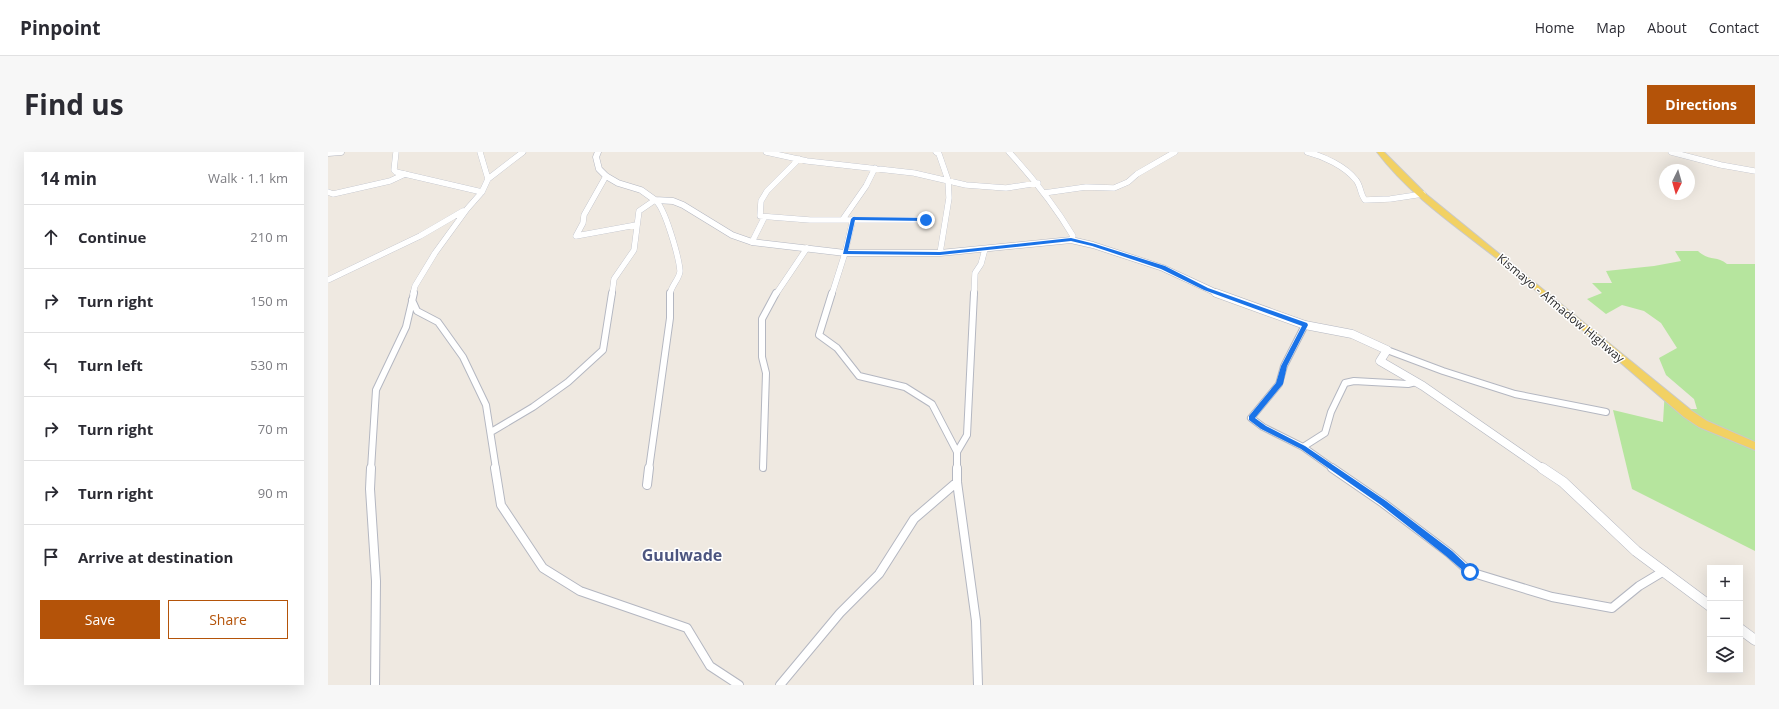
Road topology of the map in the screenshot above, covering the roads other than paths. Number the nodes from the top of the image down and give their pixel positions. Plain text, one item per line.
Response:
1 (342, 152) edge
2 (396, 152) edge
3 (480, 152) edge
4 (523, 152) edge
5 (598, 152) edge
6 (766, 152) edge
7 (936, 152) edge
8 (1009, 152) edge
9 (1175, 152) edge
10 (1307, 152) edge
11 (1380, 152) edge
12 (1671, 152) edge
13 (328, 154) edge
14 (799, 159) junction
15 (875, 168) junction
16 (1755, 171) edge
17 (406, 174) junction
18 (606, 176) junction
19 (488, 179) junction
20 (948, 180) junction
21 (1038, 183) junction
22 (328, 192) edge
23 (482, 192) junction
24 (1044, 193) junction
25 (1423, 194) junction
26 (655, 200) junction
27 (467, 209) junction
28 (764, 218) junction
29 (843, 219) junction
30 (853, 219) junction
31 (926, 220) dead end
32 (636, 225) junction
33 (1071, 240) junction
34 (752, 242) junction
35 (807, 248) junction
36 (985, 249) junction
37 (844, 253) junction
38 (940, 253) junction
39 (328, 280) edge
40 (412, 300) junction
41 (1305, 325) junction
42 (1387, 350) junction
43 (1416, 382) junction
44 (1606, 412) dead end
45 (491, 432) junction
46 (1755, 446) edge
47 (1303, 447) junction
48 (957, 452) junction
49 (763, 468) dead end
50 (957, 482) junction
51 (647, 485) dead end
52 (1664, 571) junction
53 (1707, 604) edge
54 (1743, 631) edge
55 (1755, 640) edge
56 (376, 685) edge
57 (739, 685) edge
58 (780, 685) edge
59 (978, 685) edge

1 - 13 street
2 - 17 street
3 - 19 street
4 - 19 street
5 - 18 street
6 - 14 street
7 - 20 street
8 - 21 street
9 - 24 street
10 - 25 street
11 - 25 main road, Kismayo - Afmadow Highway
12 - 16 street
14 - 15 street
14 - 28 street
15 - 20 street
15 - 29 street
17 - 22 street
17 - 23 street
18 - 26 street
18 - 32 street
19 - 23 street
20 - 21 street
20 - 38 street
21 - 24 street
23 - 27 street
24 - 33 street
25 - 46 main road, Kismayo - Afmadow Highway
26 - 32 street
26 - 34 street
26 - 51 street
27 - 39 street
27 - 40 street
28 - 29 street
28 - 34 street
29 - 30 street
30 - 31 street
30 - 37 street
32 - 45 street
33 - 36 street
33 - 41 street
34 - 35 street
35 - 37 street
35 - 49 street
36 - 38 street
36 - 48 street
37 - 38 street
37 - 48 street
40 - 45 street
40 - 56 street
41 - 42 street
41 - 47 street
42 - 43 street
42 - 44 street
43 - 47 street
43 - 52 street
45 - 57 street
47 - 52 street
48 - 50 street
50 - 58 street
50 - 59 street
52 - 53 street
54 - 55 street

